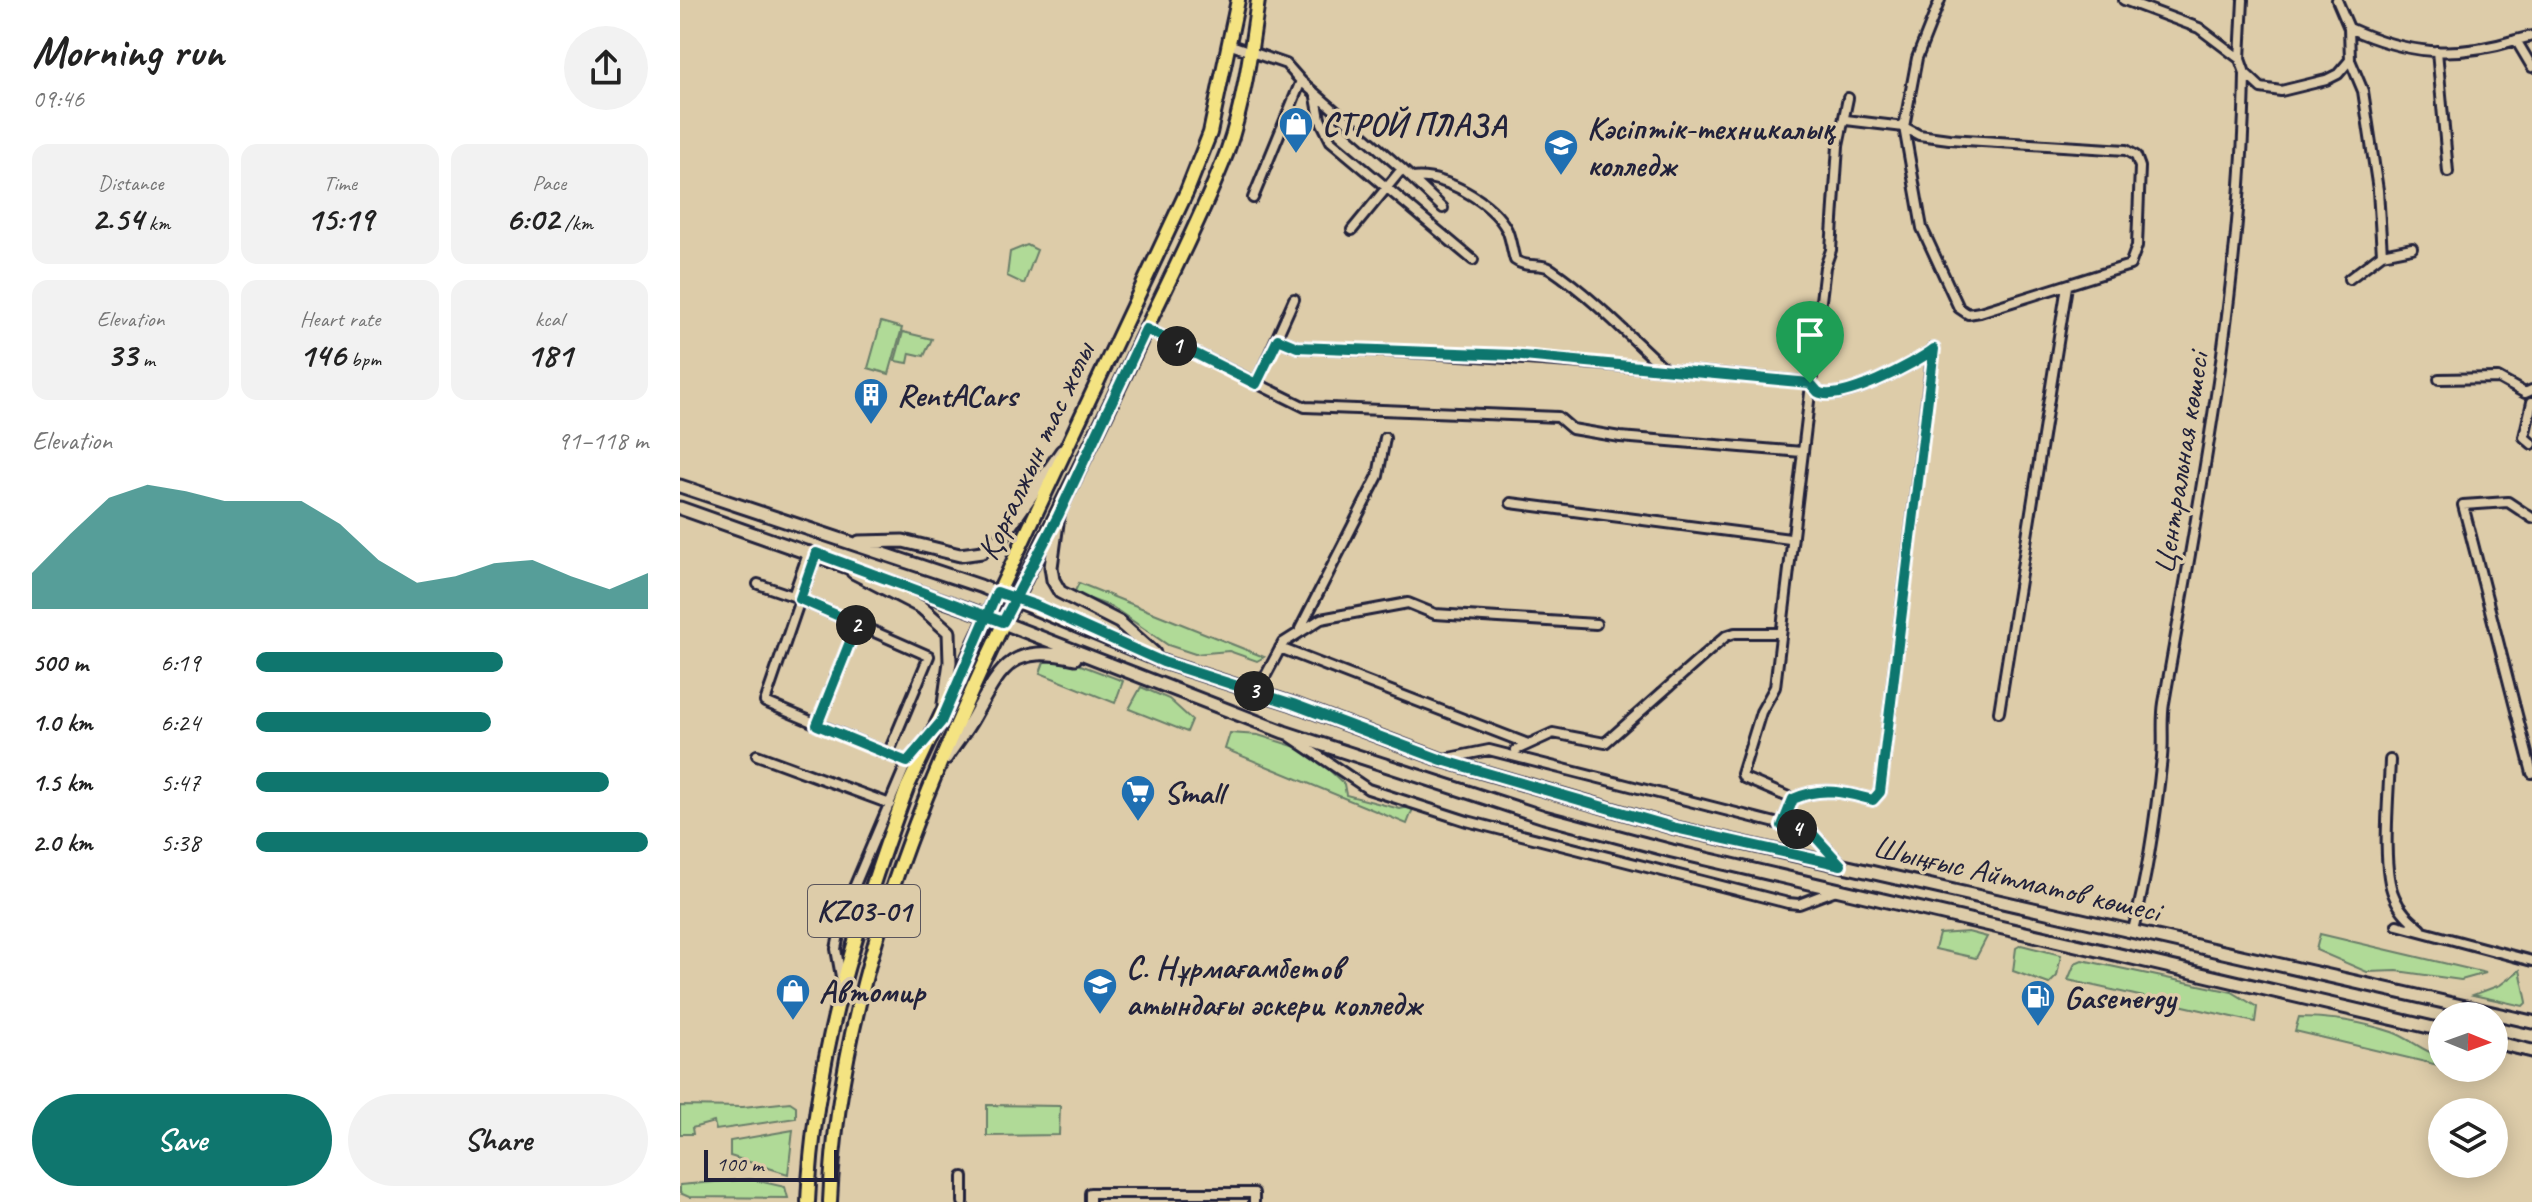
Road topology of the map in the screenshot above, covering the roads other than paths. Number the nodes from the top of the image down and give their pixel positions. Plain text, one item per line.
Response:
1 (1238, 0) edge
2 (1258, 0) edge
3 (1940, 0) edge
4 (2124, 0) edge
5 (2243, 0) edge
6 (2337, 0) edge
7 (2151, 4) edge
8 (2349, 28) junction
9 (2532, 36) edge
10 (2516, 40) junction
11 (1231, 45) junction
12 (2437, 51) junction
13 (1251, 53) junction
14 (2240, 59) junction
15 (2350, 60) junction
16 (2532, 67) edge
17 (2245, 73) junction
18 (1301, 81) junction
19 (1316, 97) junction
20 (1848, 98) dead end
21 (1846, 120) junction
22 (1904, 127) junction
23 (1402, 169) junction
24 (2448, 172) dead end
25 (1412, 178) junction
26 (1389, 188) junction
27 (1253, 198) dead end
28 (1443, 208) dead end
29 (1352, 230) dead end
30 (2412, 248) dead end
31 (2382, 254) junction
32 (1473, 260) dead end
33 (2349, 279) dead end
34 (2067, 286) junction
35 (1294, 299) dead end
36 (1146, 329) junction
37 (1278, 339) junction
38 (1665, 368) junction
39 (2439, 379) dead end
40 (1810, 383) junction
41 (1256, 384) junction
42 (2532, 390) edge
43 (2532, 402) edge
44 (1385, 438) dead end
45 (2532, 444) edge
46 (1065, 448) junction
47 (1802, 452) junction
48 (680, 486) edge
49 (1511, 503) dead end
50 (680, 508) edge
51 (1058, 516) junction
52 (2532, 518) edge
53 (1790, 539) junction
54 (849, 542) junction
55 (817, 553) junction
56 (758, 584) dead end
57 (997, 592) junction
58 (800, 599) junction
59 (1014, 599) junction
60 (987, 617) junction
61 (1003, 622) junction
62 (857, 624) junction
63 (1596, 624) dead end
64 (1300, 629) junction
65 (1780, 633) junction
66 (1280, 648) junction
67 (1163, 662) junction
68 (1105, 665) junction
69 (1266, 675) dead end
70 (1999, 712) dead end
71 (941, 722) junction
72 (817, 725) junction
73 (1284, 732) junction
74 (1528, 744) junction
75 (1516, 750) dead end
76 (888, 754) junction
77 (757, 755) dead end
78 (1442, 760) junction
79 (2390, 760) dead end
80 (907, 762) junction
81 (2532, 773) edge
82 (936, 776) junction
83 (1793, 799) junction
84 (890, 804) junction
85 (1782, 826) junction
86 (1841, 865) junction
87 (1838, 890) junction
88 (2397, 925) dead end
89 (2421, 929) junction
90 (2133, 930) junction
91 (2532, 961) edge
92 (842, 983) junction
93 (2532, 1022) edge
94 (2428, 1027) edge
95 (2508, 1045) edge
96 (2532, 1051) edge
97 (963, 1177) dead end
98 (1238, 1197) edge
99 (1254, 1197) edge
100 (1109, 1198) edge
101 (808, 1202) edge
102 (830, 1202) edge
103 (963, 1202) edge
104 (1090, 1202) edge

1 - 11 main road, Қорғалжын тас жолы / KZ03-01
2 - 13 main road, Қорғалжын тас жолы / KZ03-01
3 - 22 street
4 - 7 street
5 - 14 street, Центральная көшесі
6 - 8 street
7 - 14 street
8 - 12 street
8 - 15 street
9 - 10 street
10 - 12 street
10 - 16 street
11 - 13 street
11 - 46 main road, Қорғалжын тас жолы / KZ03-01
12 - 24 street
13 - 18 street
13 - 36 main road, Қорғалжын тас жолы / KZ03-01
14 - 17 street, Центральная көшесі
15 - 17 street
15 - 31 street
17 - 90 street, Центральная көшесі
18 - 19 street
18 - 27 street
19 - 23 street
19 - 26 street
20 - 21 street
21 - 22 street
21 - 40 street
22 - 34 street
22 - 34 street
23 - 25 street
23 - 26 street
25 - 28 street
25 - 38 street
26 - 29 street
26 - 32 street
30 - 31 street
31 - 33 street
34 - 70 street
35 - 37 street
36 - 41 street
36 - 51 main road, Қорғалжын тас жолы / KZ03-01
37 - 38 street
37 - 41 street
38 - 40 street
39 - 42 street
40 - 47 street
40 - 83 street
41 - 47 street
43 - 45 street
44 - 64 street
46 - 54 main road
46 - 57 main road, Қорғалжын тас жолы / KZ03-01
47 - 53 street
48 - 54 main road, Шыңғыс Айтматов көшесі
49 - 53 street
50 - 55 main road, Шыңғыс Айтматов көшесі
51 - 59 main road, Қорғалжын тас жолы / KZ03-01
51 - 67 main road
52 - 81 street
53 - 65 street
54 - 57 main road, Шыңғыс Айтматов көшесі
55 - 56 street
55 - 58 street
55 - 60 main road, Шыңғыс Айтматов көшесі
55 - 71 main road
57 - 59 main road, Шыңғыс Айтматов көшесі
57 - 60 main road, Қорғалжын тас жолы / KZ03-01
58 - 62 street
58 - 72 street
59 - 61 main road, Қорғалжын тас жолы / KZ03-01
59 - 67 main road, Шыңғыс Айтматов көшесі
60 - 61 main road, Шыңғыс Айтматов көшесі
60 - 71 main road, Қорғалжын тас жолы / KZ03-01
61 - 68 main road, Шыңғыс Айтматов көшесі
61 - 82 main road, Қорғалжын тас жолы / KZ03-01
62 - 72 street
62 - 76 street
63 - 64 street
64 - 66 street
65 - 74 street
65 - 83 street
66 - 69 street
66 - 74 street
67 - 78 main road, Шыңғыс Айтматов көшесі
68 - 73 main road, Шыңғыс Айтматов көшесі
68 - 82 main road
71 - 80 street
71 - 92 main road, Қорғалжын тас жолы / KZ03-01
72 - 76 street
73 - 87 main road, Шыңғыс Айтматов көшесі
73 - 87 street
74 - 75 street
76 - 80 street
77 - 84 street
78 - 85 street
78 - 86 main road, Шыңғыс Айтматов көшесі
79 - 89 street
80 - 84 street
82 - 102 main road, Қорғалжын тас жолы / KZ03-01
83 - 85 street
84 - 92 street
85 - 86 street
86 - 90 main road, Шыңғыс Айтматов көшесі
87 - 94 main road, Шыңғыс Айтматов көшесі
88 - 89 street
89 - 91 street
90 - 93 main road, Шыңғыс Айтматов көшесі
92 - 101 main road, Қорғалжын тас жолы / KZ03-01
95 - 96 main road
97 - 103 street
98 - 99 street
98 - 100 street
100 - 104 street

